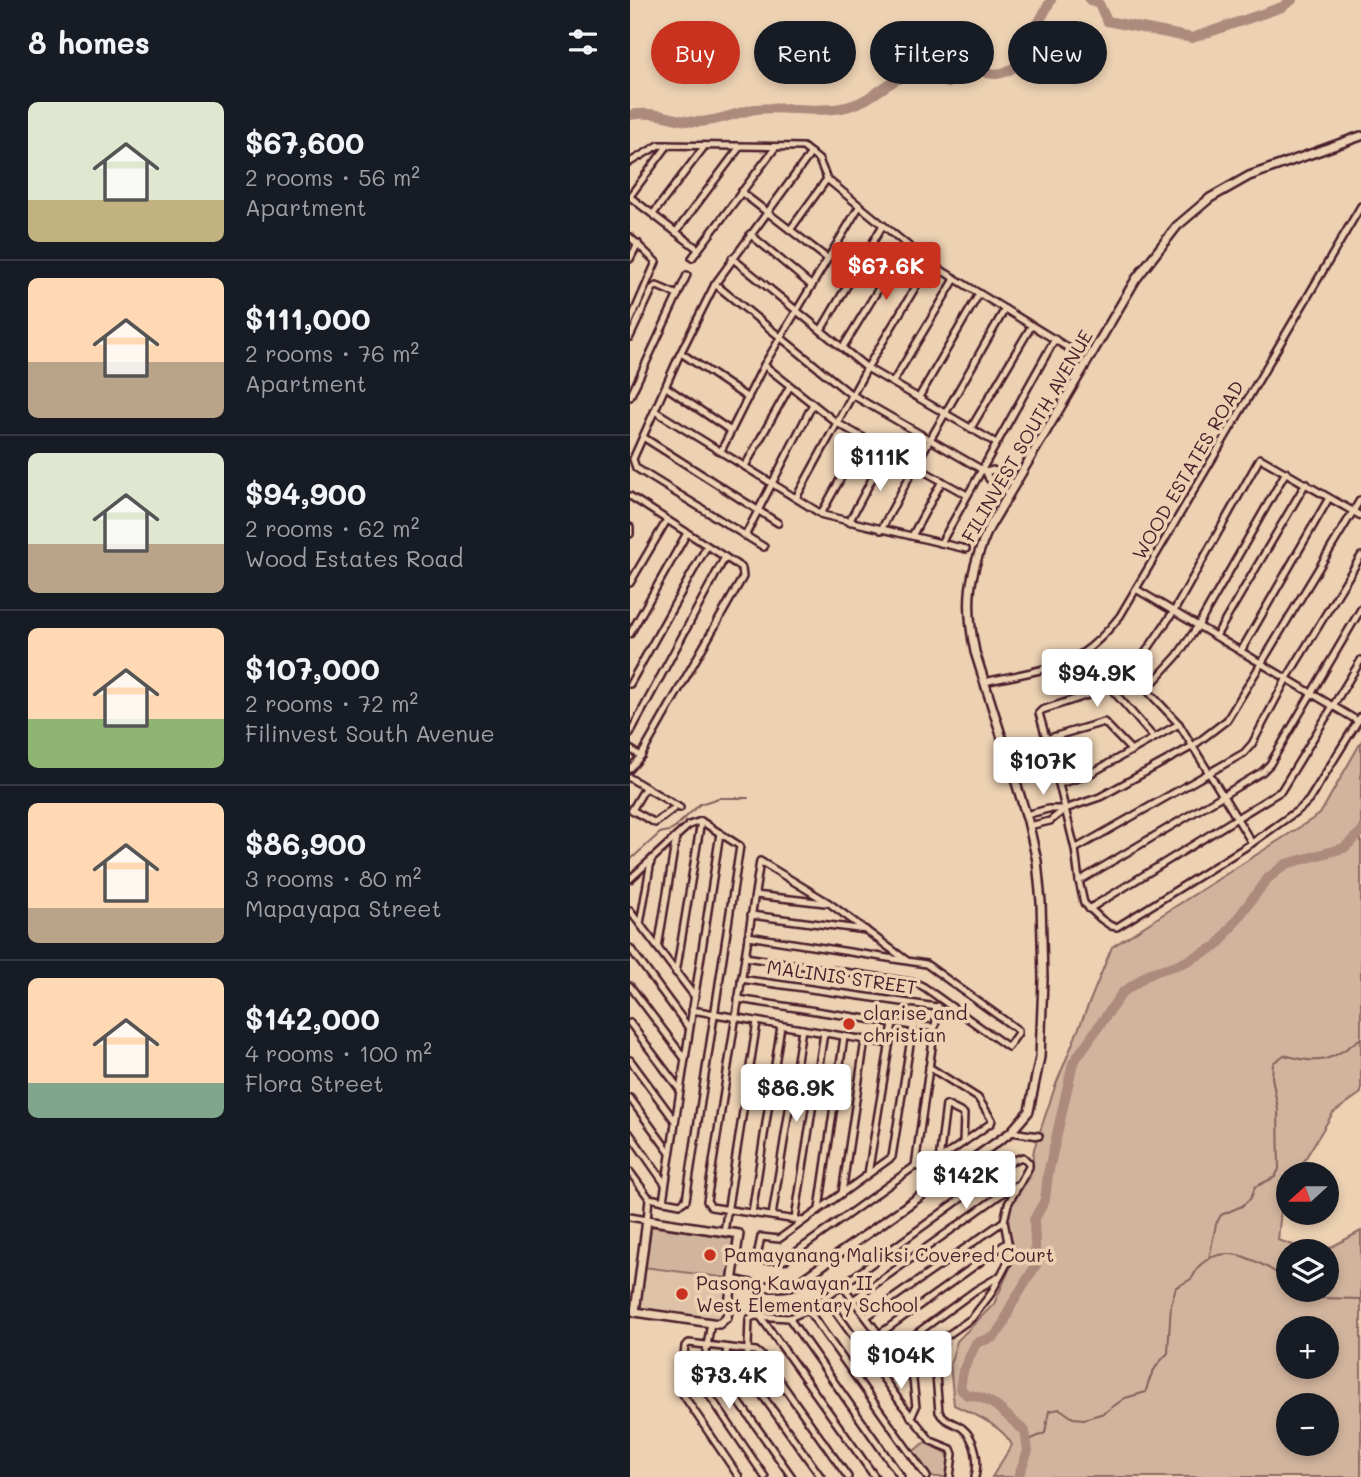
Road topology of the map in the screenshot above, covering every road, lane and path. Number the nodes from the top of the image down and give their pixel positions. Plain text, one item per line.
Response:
1 (1360, 139) edge
2 (668, 145) junction
3 (704, 147) junction
4 (739, 148) junction
5 (775, 148) junction
6 (811, 153) junction
7 (630, 162) edge
8 (827, 180) junction
9 (741, 192) junction
10 (630, 196) edge
11 (859, 206) junction
12 (1361, 206) edge
13 (767, 212) junction
14 (653, 214) junction
15 (883, 225) junction
16 (790, 230) junction
17 (676, 232) junction
18 (750, 234) junction
19 (630, 237) edge
20 (638, 243) junction
21 (906, 244) junction
22 (698, 249) junction
23 (692, 258) dead end
24 (732, 258) junction
25 (630, 259) edge
26 (828, 259) junction
27 (930, 263) junction
28 (687, 275) dead end
29 (955, 279) junction
30 (715, 284) junction
31 (812, 286) junction
32 (979, 293) junction
33 (678, 295) junction
34 (1005, 309) junction
35 (797, 310) junction
36 (637, 314) junction
37 (630, 322) edge
38 (1032, 325) junction
39 (821, 330) junction
40 (630, 337) edge
41 (781, 338) junction
42 (1055, 339) junction
43 (843, 348) junction
44 (1075, 352) dead end
45 (681, 353) junction
46 (764, 365) junction
47 (867, 368) junction
48 (892, 382) junction
49 (790, 386) junction
50 (666, 387) junction
51 (852, 395) junction
52 (630, 397) edge
53 (919, 397) junction
54 (748, 398) junction
55 (813, 404) junction
56 (656, 411) junction
57 (946, 412) junction
58 (837, 423) junction
59 (971, 428) junction
60 (731, 431) junction
61 (643, 437) junction
62 (863, 438) junction
63 (930, 439) junction
64 (996, 443) junction
65 (721, 451) junction
66 (887, 451) junction
67 (745, 466) junction
68 (915, 466) junction
69 (983, 470) junction
70 (1286, 472) junction
71 (942, 481) junction
72 (772, 483) junction
73 (1306, 483) junction
74 (1015, 484) junction
75 (1009, 494) junction
76 (967, 495) junction
77 (630, 496) edge
78 (796, 498) junction
79 (1329, 498) junction
80 (1360, 500) edge
81 (758, 510) junction
82 (1353, 512) junction
83 (821, 514) junction
84 (1361, 516) edge
85 (667, 520) junction
86 (849, 522) junction
87 (778, 523) dead end
88 (630, 527) edge
89 (881, 530) junction
90 (687, 533) junction
91 (630, 534) edge
92 (745, 536) junction
93 (912, 536) junction
94 (941, 543) junction
95 (708, 546) junction
96 (764, 547) dead end
97 (965, 549) dead end
98 (1361, 556) edge
99 (726, 557) junction
100 (630, 583) edge
101 (1136, 589) junction
102 (1361, 609) edge
103 (1174, 611) junction
104 (1198, 626) junction
105 (630, 634) edge
106 (1216, 636) junction
107 (1241, 651) junction
108 (1361, 660) edge
109 (1261, 662) junction
110 (1128, 670) junction
111 (1287, 678) junction
112 (985, 682) junction
113 (630, 684) edge
114 (1108, 685) junction
115 (1147, 689) junction
116 (1311, 693) junction
117 (1334, 706) junction
118 (1360, 718) edge
119 (1178, 724) junction
120 (630, 733) edge
121 (1154, 738) junction
122 (1046, 739) junction
123 (1193, 746) junction
124 (630, 749) edge
125 (1132, 751) junction
126 (641, 756) junction
127 (630, 769) edge
128 (1211, 773) junction
129 (630, 778) edge
130 (1059, 784) junction
131 (645, 788) junction
132 (1223, 794) junction
133 (1065, 809) junction
134 (631, 811) edge
135 (1026, 815) junction
136 (1238, 819) junction
137 (701, 821) junction
138 (1029, 826) junction
139 (720, 833) junction
140 (676, 837) junction
141 (1252, 843) junction
142 (1075, 849) junction
143 (651, 860) junction
144 (630, 879) edge
145 (1079, 881) junction
146 (755, 895) junction
147 (829, 903) junction
148 (1089, 909) junction
149 (630, 911) edge
150 (751, 915) junction
151 (640, 924) junction
152 (869, 931) junction
153 (748, 936) junction
154 (630, 948) edge
155 (658, 948) junction
156 (745, 957) junction
157 (906, 960) junction
158 (676, 973) junction
159 (741, 979) junction
160 (630, 986) edge
161 (695, 997) junction
162 (738, 999) junction
163 (940, 1000) junction
164 (937, 1007) junction
165 (692, 1010) junction
166 (714, 1014) junction
167 (735, 1018) junction
168 (757, 1022) junction
169 (630, 1023) edge
170 (893, 1023) junction
171 (781, 1026) junction
172 (913, 1026) junction
173 (934, 1027) junction
174 (690, 1028) junction
175 (802, 1029) junction
176 (824, 1033) junction
177 (844, 1037) junction
178 (864, 1040) junction
179 (889, 1044) junction
180 (685, 1059) junction
181 (630, 1060) edge
182 (929, 1067) junction
183 (680, 1090) junction
184 (630, 1098) edge
185 (675, 1121) junction
186 (1011, 1132) junction
187 (630, 1134) edge
188 (1039, 1136) dead end
189 (963, 1143) junction
190 (670, 1153) junction
191 (939, 1161) junction
192 (966, 1163) junction
193 (915, 1166) junction
194 (926, 1169) junction
195 (630, 1172) edge
196 (868, 1174) junction
197 (665, 1184) junction
198 (980, 1184) junction
199 (1020, 1184) junction
200 (936, 1185) junction
201 (842, 1193) junction
202 (649, 1198) junction
203 (663, 1201) junction
204 (820, 1209) junction
205 (727, 1210) junction
206 (752, 1213) junction
207 (772, 1216) junction
208 (630, 1217) edge
209 (795, 1219) junction
210 (646, 1220) junction
211 (803, 1220) junction
212 (1004, 1221) junction
213 (724, 1232) junction
214 (1008, 1242) junction
215 (630, 1264) edge
216 (640, 1266) junction
217 (1001, 1275) junction
218 (732, 1280) junction
219 (842, 1285) junction
220 (825, 1297) junction
221 (853, 1300) junction
222 (808, 1310) junction
223 (760, 1316) junction
224 (866, 1317) junction
225 (789, 1318) junction
226 (711, 1323) junction
227 (878, 1335) junction
228 (945, 1339) junction
229 (707, 1345) junction
230 (727, 1348) junction
231 (747, 1350) junction
232 (891, 1352) junction
233 (902, 1367) junction
234 (911, 1417) junction
235 (764, 1476) edge
236 (739, 1477) edge
237 (792, 1477) edge
238 (821, 1477) edge
239 (848, 1477) edge
240 (875, 1477) edge
241 (901, 1477) edge
242 (927, 1477) edge
243 (950, 1477) edge
244 (975, 1477) edge

1 - 74 street, FILINVEST SOUTH AVENUE
2 - 3 street
2 - 7 street
2 - 10 street
3 - 4 street
3 - 14 street
4 - 5 street
4 - 17 street
5 - 6 street
5 - 9 street
6 - 8 street
6 - 13 street
8 - 11 street
8 - 16 street
9 - 13 street
9 - 22 street
10 - 14 street
11 - 15 street
11 - 26 street
12 - 101 street, WOOD ESTATES ROAD
13 - 16 street
13 - 18 street
14 - 17 street
15 - 21 street
15 - 39 street
16 - 26 street
17 - 22 street
18 - 24 street
18 - 31 street
19 - 20 street
20 - 25 street
20 - 36 street
21 - 27 street
21 - 43 street
22 - 23 street
24 - 30 street
24 - 35 street
26 - 31 street
27 - 29 street
27 - 47 street
28 - 33 street
29 - 32 street
29 - 48 street
30 - 41 street
30 - 45 street
31 - 35 street
32 - 34 street
32 - 53 street
33 - 36 street
33 - 52 street
34 - 38 street
34 - 57 street
35 - 39 street
35 - 41 street
36 - 37 street
36 - 40 street
38 - 42 street
38 - 59 street
39 - 43 street
41 - 46 street
41 - 51 street
42 - 44 street
42 - 64 street
43 - 47 street
45 - 50 street
45 - 54 street
46 - 49 street
46 - 54 street
47 - 48 street
47 - 51 street
48 - 53 street
49 - 55 street
49 - 67 street
50 - 56 street
50 - 60 street
51 - 58 street
51 - 63 street
53 - 57 street
54 - 60 street
55 - 58 street
55 - 72 street
56 - 61 street
56 - 65 street
57 - 59 street
57 - 63 street
58 - 62 street
58 - 78 street
59 - 64 street
60 - 65 street
61 - 81 street
61 - 92 street
62 - 66 street
62 - 83 street
63 - 68 street
63 - 69 street
64 - 69 street
65 - 67 street
66 - 68 street
66 - 86 street
67 - 72 street
68 - 71 street
68 - 89 street
69 - 74 street
69 - 75 street
69 - 76 street
70 - 73 street
70 - 103 street
70 - 104 street
71 - 76 street
71 - 93 street
72 - 78 street
72 - 81 street
73 - 79 street
73 - 106 street
74 - 75 street, FILINVEST SOUTH AVENUE
75 - 112 street, FILINVEST SOUTH AVENUE
76 - 94 street
77 - 85 street
78 - 83 street
79 - 82 street
79 - 107 street
80 - 82 street
81 - 87 street
81 - 92 street
82 - 84 street
82 - 109 street
83 - 86 street
85 - 90 street
85 - 100 street
86 - 89 street
88 - 91 street
89 - 93 street
90 - 95 street
90 - 105 street
92 - 96 street
93 - 94 street
94 - 97 street
95 - 99 street
95 - 113 street
98 - 111 street
99 - 120 street
99 - 126 street
101 - 103 street
101 - 112 street, WOOD ESTATES ROAD
102 - 116 street
103 - 104 street
103 - 110 street
104 - 106 street
104 - 115 street
106 - 107 street
107 - 109 street
108 - 117 street
109 - 111 street
109 - 123 street
110 - 114 street
110 - 115 street
111 - 116 street
111 - 128 street
112 - 135 street, FILINVEST SOUTH AVENUE
114 - 121 street
114 - 122 street
115 - 119 street
116 - 117 street
116 - 132 street
117 - 118 street
117 - 136 street
118 - 141 street
119 - 121 street
119 - 123 street
121 - 125 street
122 - 125 street
122 - 130 street
123 - 128 street
123 - 133 street
124 - 126 street
125 - 130 street
126 - 127 street
128 - 132 street
128 - 142 street
129 - 131 street
130 - 133 street
131 - 134 street
131 - 134 street
132 - 136 street
132 - 145 street
133 - 135 street
133 - 138 street
133 - 142 street
135 - 138 street, FILINVEST SOUTH AVENUE
136 - 141 street
136 - 148 street
137 - 139 street
137 - 140 street
137 - 158 street
138 - 186 street, FILINVEST SOUTH AVENUE
139 - 161 street
139 - 166 street
140 - 143 street
140 - 155 street
141 - 148 street
142 - 145 street
143 - 144 street
143 - 151 street
145 - 148 street
146 - 147 street
146 - 147 street
146 - 150 street
147 - 152 street
149 - 151 street
150 - 152 street
150 - 153 street
151 - 155 street
152 - 157 street
153 - 156 street
153 - 157 street
154 - 174 street
155 - 158 street
156 - 159 street
156 - 163 street
157 - 163 street
158 - 161 street
159 - 162 street
159 - 164 street, MALINIS STREET
160 - 180 street
161 - 165 street
162 - 167 street
162 - 170 street
163 - 164 street
164 - 173 street
165 - 166 street
165 - 174 street
166 - 167 street
166 - 203 street
167 - 168 street
167 - 205 street
168 - 171 street
168 - 205 street
169 - 183 street
170 - 172 street
170 - 179 street
171 - 175 street
171 - 206 street
172 - 173 street
172 - 196 street
173 - 182 street
174 - 180 street
175 - 176 street
175 - 207 street
176 - 177 street
176 - 209 street
177 - 178 street
177 - 204 street
178 - 179 street
178 - 201 street
179 - 196 street
180 - 183 street
181 - 185 street
182 - 189 street
182 - 193 street
183 - 185 street
184 - 190 street
185 - 190 street
186 - 188 street
186 - 192 street, FILINVEST SOUTH AVENUE
187 - 197 street
189 - 191 street
189 - 191 street
190 - 197 street
191 - 194 street
192 - 198 street
192 - 200 street, FILINVEST SOUTH AVENUE
193 - 194 street
193 - 211 street
194 - 200 street
195 - 202 street
196 - 201 street
197 - 203 street
198 - 199 street
198 - 219 street
199 - 212 street
199 - 221 street
200 - 218 street, FILINVEST SOUTH AVENUE
201 - 204 street
202 - 203 street
202 - 210 street
204 - 211 street
205 - 206 street
205 - 213 street
206 - 207 street
207 - 209 street
208 - 210 street
209 - 211 street
210 - 213 street
210 - 216 street
212 - 214 street
212 - 224 street
213 - 218 street
214 - 217 street
214 - 227 street
215 - 216 street
216 - 226 street
217 - 228 street
217 - 232 street
218 - 226 street
219 - 220 street
219 - 221 street
220 - 222 street
220 - 234 street
221 - 224 street
222 - 225 street
222 - 242 street
223 - 225 street
223 - 231 street
223 - 240 street
224 - 227 street
225 - 241 street
226 - 229 street
227 - 232 street
228 - 233 street
228 - 244 street
229 - 230 street
229 - 235 street
229 - 236 street
230 - 231 street
230 - 237 street
231 - 238 street
231 - 239 street
232 - 233 street
233 - 234 street
234 - 243 street

